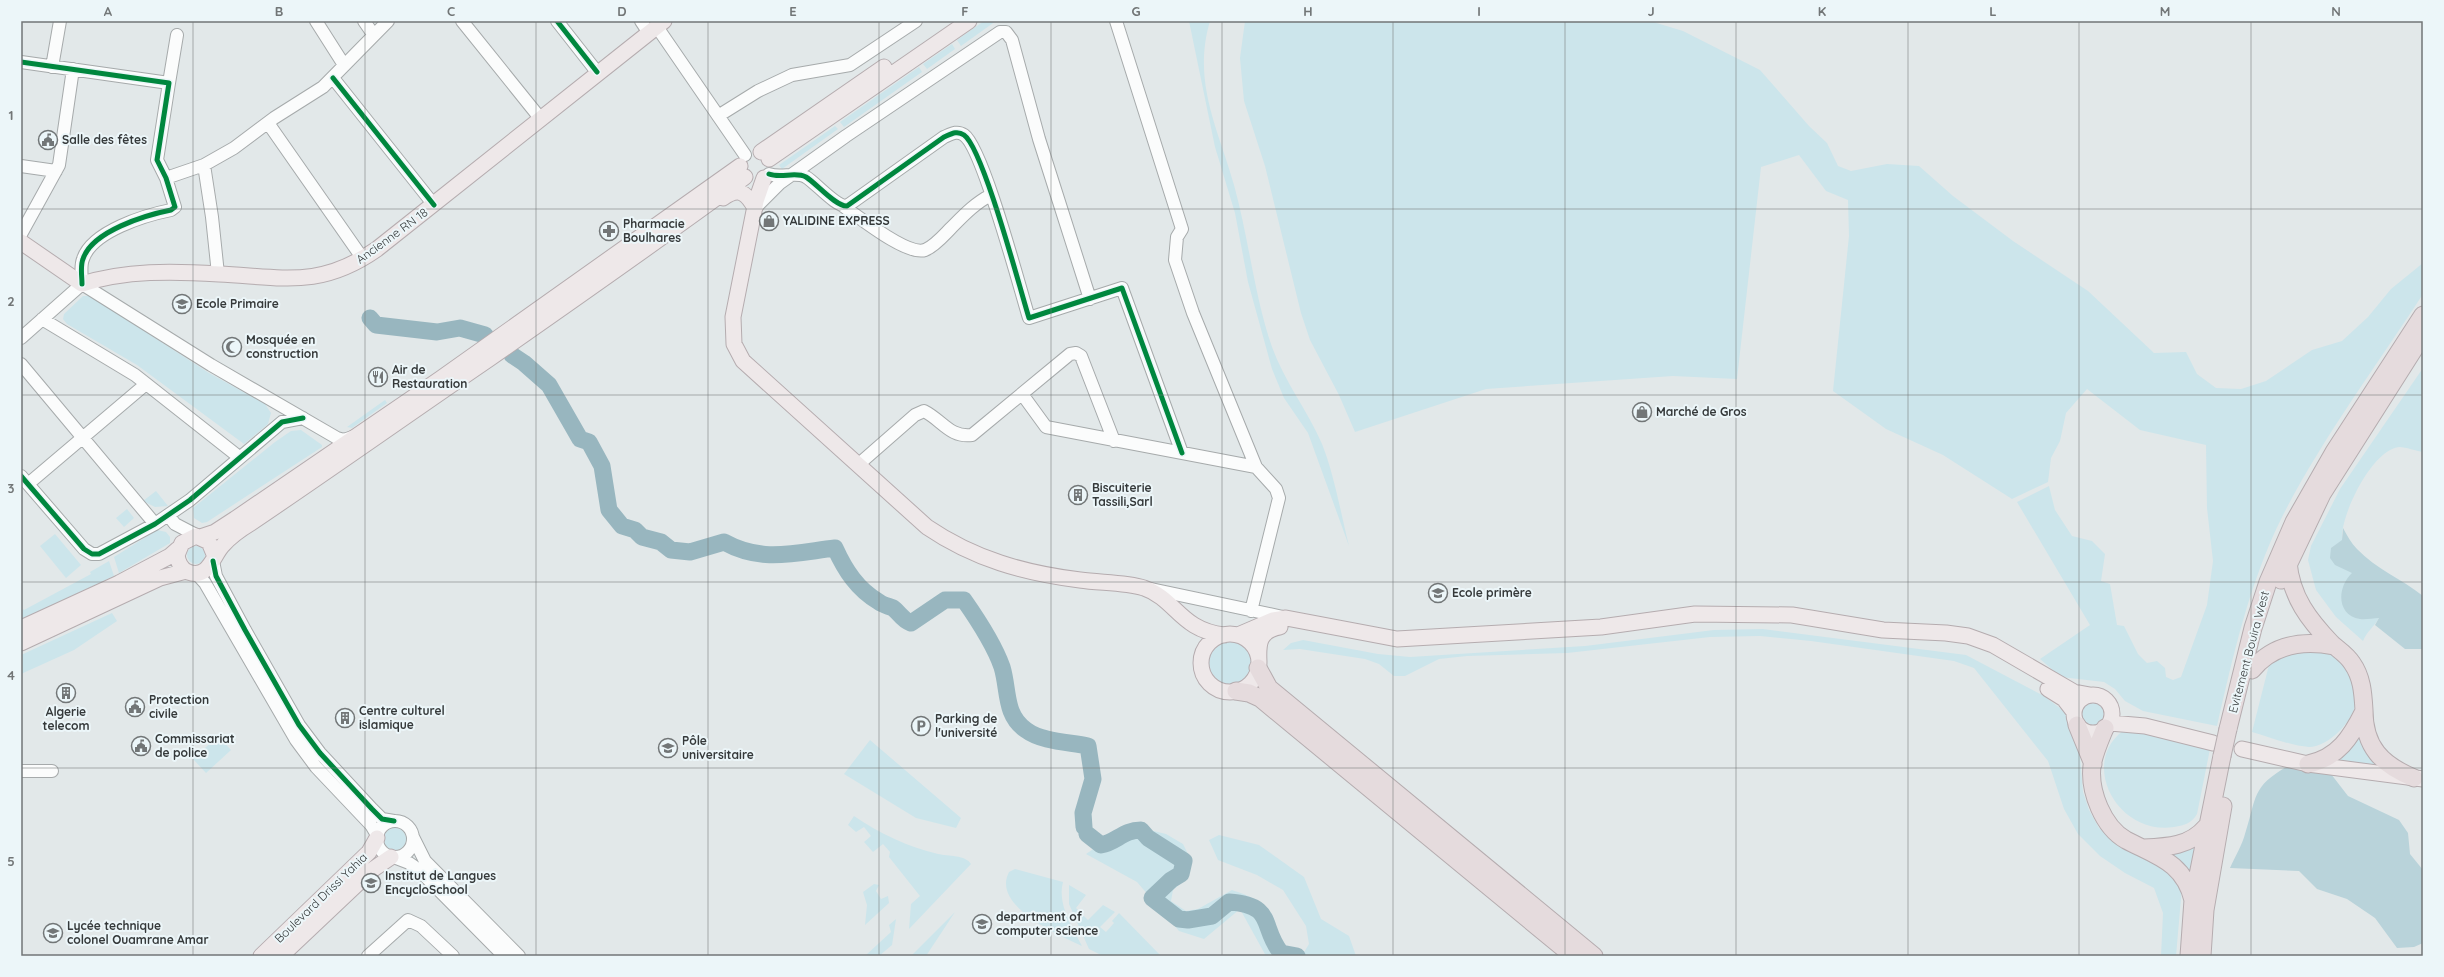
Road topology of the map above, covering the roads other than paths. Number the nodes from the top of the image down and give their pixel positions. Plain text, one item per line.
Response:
1 (60, 21) edge
2 (316, 21) edge
3 (364, 21) edge
4 (388, 21) edge
5 (462, 21) edge
6 (557, 21) edge
7 (916, 21) edge
8 (951, 21) edge
9 (969, 21) edge
10 (1116, 21) edge
11 (653, 25) edge
12 (373, 34) junction
13 (177, 35) dead end
14 (21, 62) edge
15 (344, 64) junction
16 (52, 67) junction
17 (73, 69) junction
18 (597, 72) junction
19 (334, 78) junction
20 (169, 83) junction
21 (718, 116) junction
22 (540, 118) junction
23 (268, 123) junction
24 (204, 165) junction
25 (21, 166) edge
26 (766, 166) junction
27 (745, 169) junction
28 (56, 171) junction
29 (790, 176) junction
30 (166, 178) junction
31 (991, 195) junction
32 (756, 205) junction
33 (434, 206) junction
34 (843, 206) junction
35 (687, 217) junction
36 (21, 234) edge
37 (21, 242) edge
38 (363, 259) junction
39 (218, 274) junction
40 (82, 284) junction
41 (1090, 299) junction
42 (2423, 315) edge
43 (42, 319) junction
44 (2423, 335) edge
45 (21, 338) edge
46 (21, 364) edge
47 (146, 384) junction
48 (1022, 394) junction
49 (303, 418) junction
50 (322, 430) junction
51 (359, 435) junction
52 (83, 438) junction
53 (1114, 441) junction
54 (1182, 452) junction
55 (329, 455) junction
56 (239, 457) junction
57 (859, 464) junction
58 (1256, 468) junction
59 (24, 480) edge
60 (172, 520) junction
61 (155, 524) junction
62 (200, 537) junction
63 (178, 549) junction
64 (213, 558) junction
65 (2288, 562) junction
66 (191, 572) junction
67 (1144, 588) junction
68 (1251, 611) junction
69 (1286, 618) junction
70 (1186, 622) junction
71 (21, 628) edge
72 (1231, 635) junction
73 (21, 643) edge
74 (2334, 646) junction
75 (1259, 665) junction
76 (1202, 670) junction
77 (2252, 670) junction
78 (1236, 691) junction
79 (2090, 695) junction
80 (2110, 705) junction
81 (2364, 711) junction
82 (2076, 718) junction
83 (2108, 726) junction
84 (2145, 726) junction
85 (2234, 730) junction
86 (2228, 751) junction
87 (2093, 764) junction
88 (2308, 764) junction
89 (21, 771) edge
90 (52, 771) dead end
91 (2419, 778) edge
92 (394, 821) junction
93 (2206, 827) junction
94 (377, 836) junction
95 (413, 837) junction
96 (2144, 848) junction
97 (393, 857) junction
98 (2193, 900) junction
99 (261, 956) edge
100 (281, 956) edge
101 (368, 956) edge
102 (453, 956) edge
103 (504, 956) edge
104 (519, 956) edge
105 (1573, 956) edge
106 (1594, 956) edge
107 (2189, 956) edge
108 (2202, 956) edge

1 - 16 street
2 - 15 street
3 - 12 street
4 - 12 street
5 - 22 street
6 - 18 street
7 - 21 street
8 - 26 main road
9 - 26 main road
10 - 58 street
11 - 18 main road, Ancienne RN 18
11 - 21 street
12 - 15 street
13 - 20 street
14 - 16 street
15 - 19 street
16 - 17 street
17 - 20 street
17 - 28 street
18 - 22 main road, Ancienne RN 18
19 - 23 street
19 - 33 street
20 - 30 street
21 - 27 street
22 - 33 main road, Ancienne RN 18
23 - 24 street
23 - 38 street
24 - 30 street
24 - 39 street
25 - 28 street
26 - 27 main road
26 - 27 main road
26 - 29 street
26 - 32 main road
27 - 32 main road
27 - 35 main road
27 - 51 main road
28 - 36 street
29 - 32 street
29 - 34 street
29 - 41 street
30 - 40 street
31 - 34 street
31 - 34 street
31 - 41 street
32 - 35 main road
32 - 57 main road
33 - 38 main road, Ancienne RN 18
35 - 64 main road
37 - 40 main road
38 - 39 main road, Ancienne RN 18
39 - 40 main road, Ancienne RN 18
40 - 43 street
40 - 49 street
41 - 54 street
42 - 85 highway, Evitement Bouira West
43 - 45 street
43 - 47 street
44 - 65 highway, Evitement Bouira West
46 - 52 street
47 - 52 street
47 - 56 street
48 - 53 street
48 - 53 street
48 - 57 street
49 - 50 street
49 - 56 street
50 - 51 street
50 - 55 street
51 - 55 main road
52 - 59 street
52 - 61 street
53 - 54 street
54 - 58 street
55 - 62 main road
56 - 60 street
57 - 67 main road
58 - 68 street
59 - 61 street
60 - 61 street
60 - 62 street
60 - 63 street
62 - 63 main road
62 - 64 main road
63 - 66 main road
63 - 71 main road
64 - 66 main road
64 - 92 street
65 - 74 highway
65 - 77 highway, Evitement Bouira West
66 - 73 main road
66 - 94 street
67 - 68 street
67 - 70 main road
68 - 69 street
69 - 72 main road
69 - 79 main road
70 - 72 main road
70 - 76 main road
72 - 75 main road
72 - 76 main road
74 - 77 highway
74 - 81 highway
75 - 78 main road
75 - 82 main road
75 - 106 highway
76 - 78 main road
77 - 85 highway, Evitement Bouira West
78 - 105 highway
79 - 80 main road
79 - 82 main road
80 - 83 main road
80 - 84 main road
81 - 88 highway
81 - 91 highway
82 - 83 main road
82 - 87 highway
83 - 84 main road
83 - 87 highway
84 - 86 main road
85 - 86 highway, Evitement Bouira West
86 - 88 main road
86 - 93 highway, Evitement Bouira West
86 - 108 highway, Evitement Bouira West
87 - 96 highway
88 - 91 main road
89 - 90 street
92 - 94 street
92 - 95 street
93 - 96 highway
93 - 98 highway, Evitement Bouira West
94 - 97 street
94 - 99 main road, Boulevard Drissi Yahia
95 - 97 street
95 - 104 street
96 - 98 highway
97 - 100 main road, Boulevard Drissi Yahia
97 - 103 street
98 - 107 highway, Evitement Bouira West
101 - 102 street

